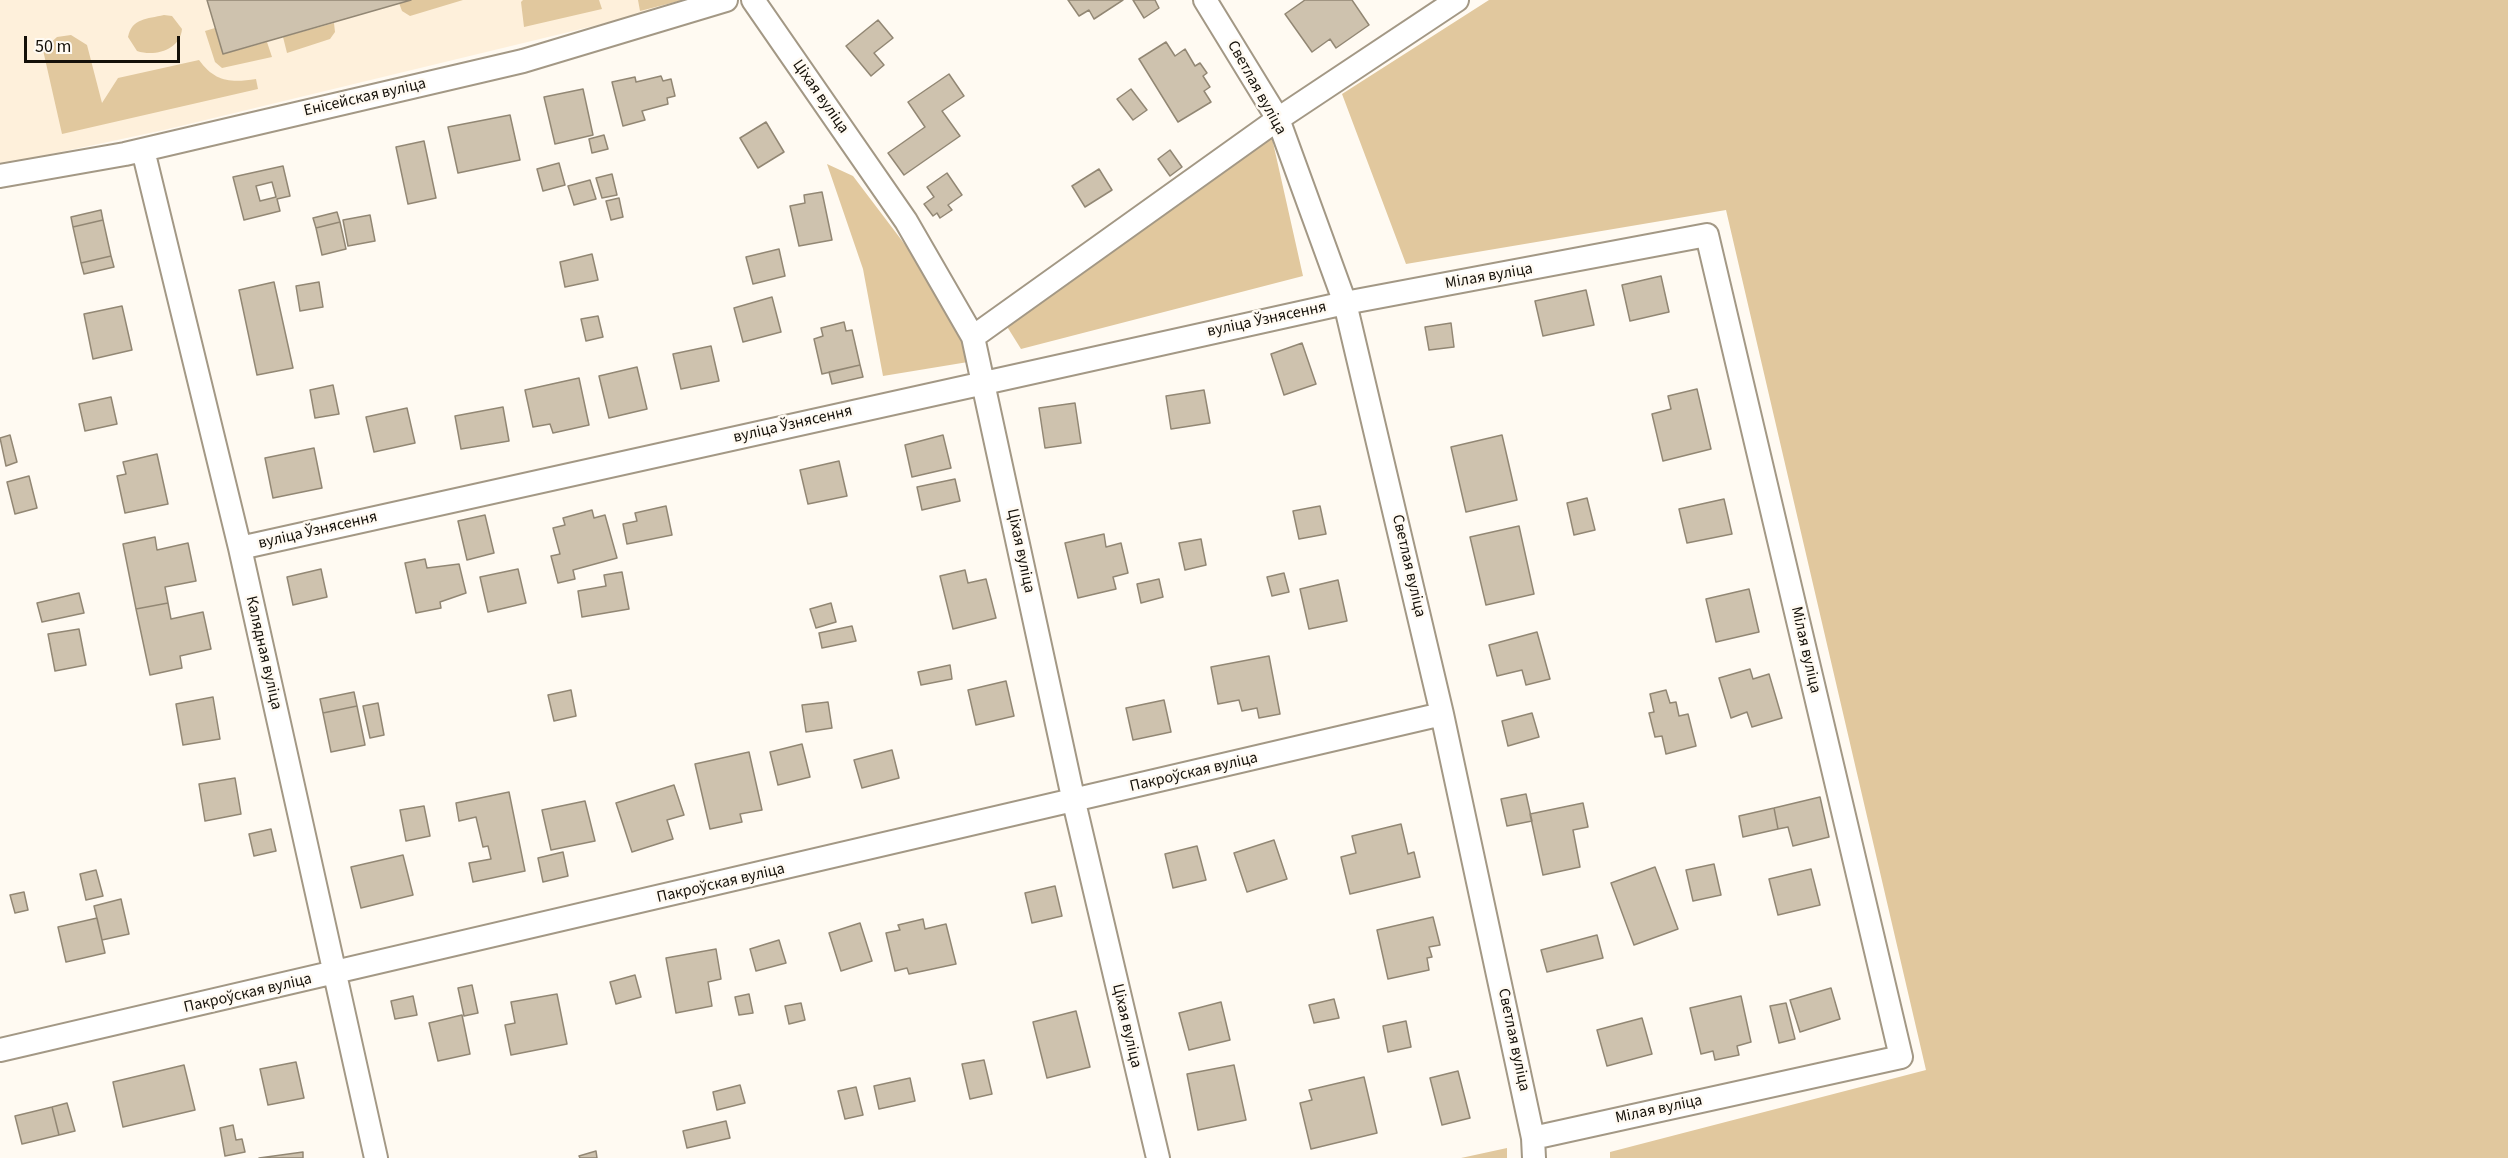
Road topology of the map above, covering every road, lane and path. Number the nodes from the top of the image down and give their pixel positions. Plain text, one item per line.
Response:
1 (726, 0) edge
2 (753, 0) edge
3 (1205, 0) edge
4 (1457, 0) edge
5 (1278, 119) junction
6 (143, 150) junction
7 (0, 176) edge
8 (1345, 303) junction
9 (973, 337) junction
10 (984, 383) junction
11 (240, 548) junction
12 (1442, 714) junction
13 (1074, 802) junction
14 (335, 974) junction
15 (0, 1050) edge
16 (1533, 1148) edge
17 (376, 1158) edge
18 (1158, 1158) edge

1 - 6 street, Енісейская вуліца
2 - 9 street, Ціхая вуліца
3 - 5 street, Светлая вуліца
4 - 5 street
5 - 8 street, Светлая вуліца
5 - 9 street
6 - 7 street, Енісейская вуліца
6 - 11 street, Калядная вуліца
8 - 10 street, вуліца Ўзнясення
8 - 12 street, Светлая вуліца
8 - 16 street, Мілая вуліца
9 - 10 street, Ціхая вуліца
10 - 11 street, вуліца Ўзнясення
10 - 13 street, Ціхая вуліца
11 - 14 street, Калядная вуліца
12 - 13 street, Пакроўская вуліца
12 - 16 street, Светлая вуліца
13 - 14 street, Пакроўская вуліца
13 - 18 street, Ціхая вуліца
14 - 15 street, Пакроўская вуліца
14 - 17 street, Калядная вуліца

